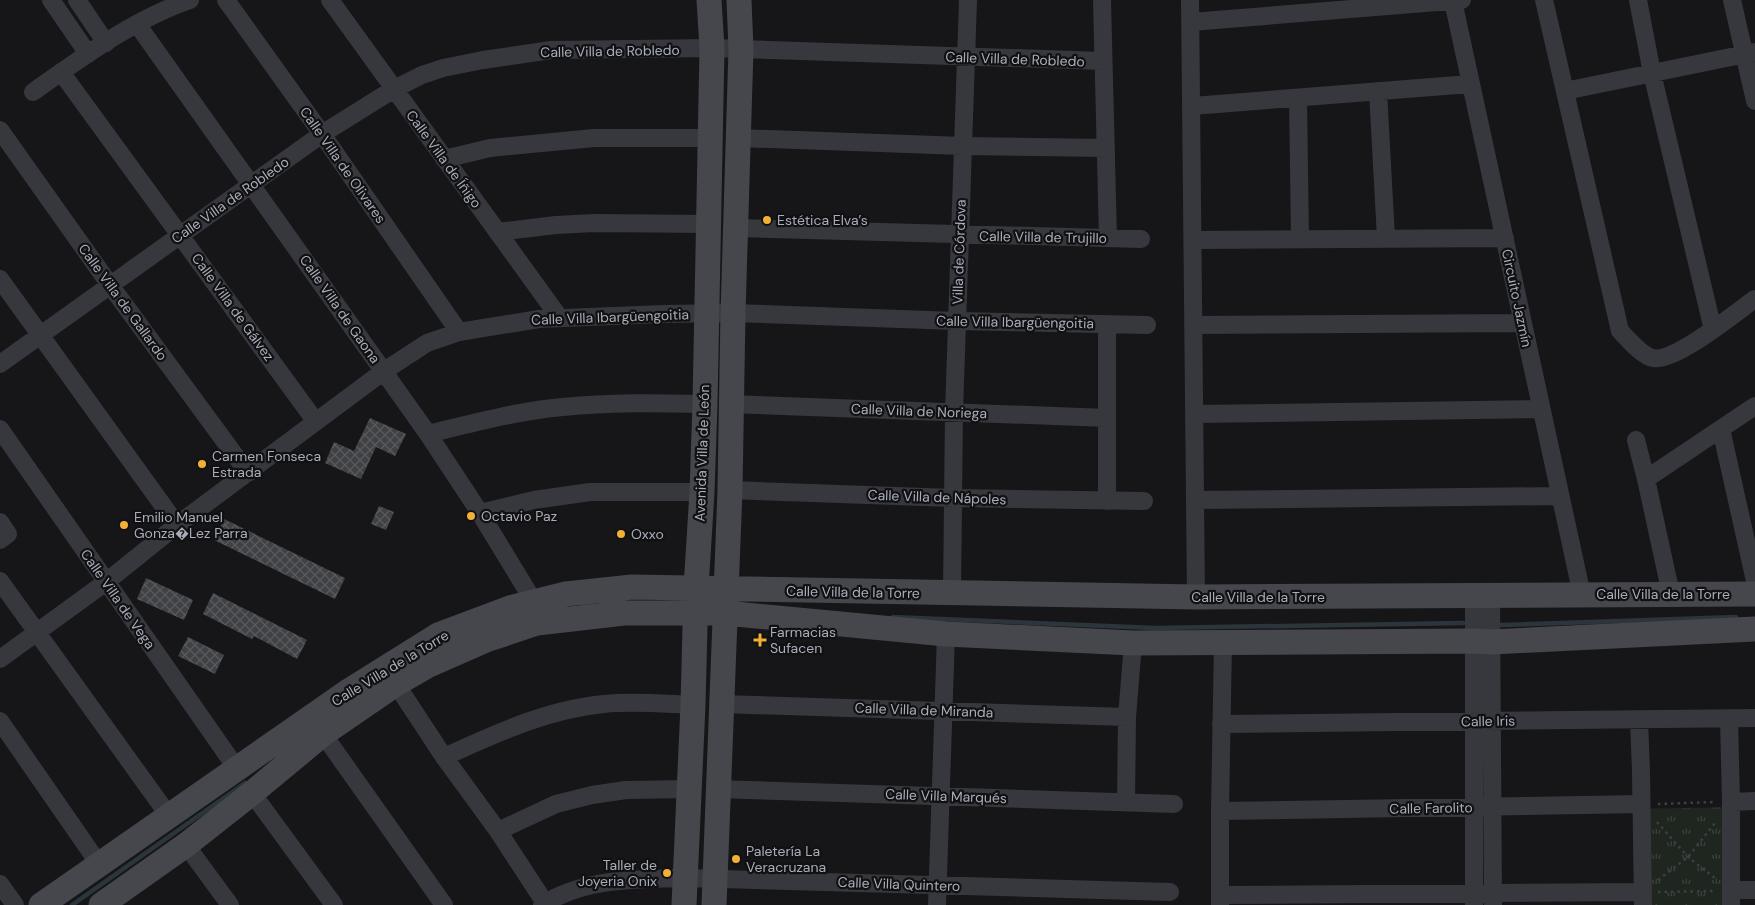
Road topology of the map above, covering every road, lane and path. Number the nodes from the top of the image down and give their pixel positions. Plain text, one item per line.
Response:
1 (51, 0) edge
2 (190, 0) edge
3 (226, 0) edge
4 (330, 0) edge
5 (709, 0) edge
6 (739, 0) edge
7 (968, 0) edge
8 (1102, 0) edge
9 (1190, 0) edge
10 (1544, 0) edge
11 (1638, 0) edge
12 (1732, 0) edge
13 (1458, 1) edge
14 (78, 2) edge
15 (62, 16) junction
16 (1191, 22) junction
17 (136, 24) junction
18 (106, 43) junction
19 (712, 48) junction
20 (741, 49) junction
21 (1750, 53) edge
22 (88, 54) junction
23 (966, 58) junction
24 (1103, 61) junction
25 (61, 72) junction
26 (1652, 73) junction
27 (1470, 84) junction
28 (394, 89) junction
29 (1565, 91) junction
30 (33, 92) dead end
31 (1378, 92) junction
32 (1298, 98) junction
33 (1755, 101) edge
34 (1192, 106) junction
35 (0, 130) edge
36 (322, 134) junction
37 (711, 138) junction
38 (738, 138) junction
39 (963, 146) junction
40 (1106, 148) junction
41 (444, 159) junction
42 (252, 184) junction
43 (709, 224) junction
44 (735, 228) junction
45 (497, 232) junction
46 (180, 235) junction
47 (959, 235) junction
48 (1108, 238) junction
49 (1386, 238) junction
50 (1504, 238) junction
51 (1141, 239) dead end
52 (1300, 239) junction
53 (1192, 240) junction
54 (0, 279) edge
55 (110, 286) junction
56 (1755, 298) edge
57 (733, 313) junction
58 (707, 314) junction
59 (559, 317) junction
60 (956, 321) junction
61 (1523, 323) junction
62 (1107, 324) junction
63 (1147, 325) dead end
64 (1193, 325) junction
65 (1712, 330) junction
66 (459, 332) junction
67 (40, 336) junction
68 (0, 364) edge
69 (384, 371) junction
70 (705, 404) junction
71 (731, 404) junction
72 (1755, 406) edge
73 (1540, 409) junction
74 (954, 412) junction
75 (1195, 414) junction
76 (1107, 418) junction
77 (316, 422) junction
78 (0, 429) edge
79 (1721, 429) junction
80 (428, 434) junction
81 (1636, 440) dead end
82 (248, 473) junction
83 (1646, 479) junction
84 (730, 490) junction
85 (702, 492) junction
86 (1560, 496) junction
87 (952, 498) junction
88 (1196, 500) junction
89 (1107, 501) junction
90 (1144, 501) dead end
91 (480, 513) junction
92 (177, 525) junction
93 (0, 581) edge
94 (1755, 581) edge
95 (106, 582) junction
96 (696, 588) junction
97 (952, 593) junction
98 (1671, 594) junction
99 (1755, 594) edge
100 (1582, 595) junction
101 (1483, 596) junction
102 (1196, 597) junction
103 (725, 601) junction
104 (534, 602) junction
105 (696, 614) junction
106 (1755, 629) edge
107 (37, 632) junction
108 (946, 634) junction
109 (1223, 642) junction
110 (1483, 642) junction
111 (1133, 643) junction
112 (0, 659) edge
113 (396, 684) junction
114 (721, 704) junction
115 (693, 705) junction
116 (943, 711) junction
117 (1127, 717) junction
118 (1755, 718) edge
119 (1729, 719) junction
120 (1639, 720) junction
121 (0, 721) edge
122 (1474, 721) junction
123 (1492, 721) junction
124 (1221, 724) junction
125 (324, 734) junction
126 (444, 757) junction
127 (237, 769) junction
128 (689, 789) junction
129 (718, 789) junction
130 (252, 794) junction
131 (940, 796) junction
132 (1755, 801) edge
133 (1126, 802) junction
134 (1731, 802) junction
135 (1174, 804) dead end
136 (1641, 804) junction
137 (1474, 807) junction
138 (1493, 807) junction
139 (1220, 811) junction
140 (169, 816) junction
141 (498, 831) junction
142 (186, 845) junction
143 (1688, 857) junction
144 (99, 864) junction
145 (686, 878) junction
146 (715, 878) junction
147 (0, 884) edge
148 (938, 885) junction
149 (1755, 890) edge
150 (1170, 892) dead end
151 (1131, 898) edge
152 (1731, 898) edge
153 (1493, 899) edge
154 (1643, 899) edge
155 (116, 900) edge
156 (1220, 900) edge
157 (1474, 900) edge
158 (543, 904) edge
159 (15, 905) edge
160 (41, 905) edge
161 (230, 905) edge
162 (334, 905) edge
163 (444, 905) edge
164 (684, 905) edge
165 (714, 905) edge
166 (937, 905) edge

1 - 15 street
2 - 17 street
3 - 36 street, Calle Villa de Olivares
4 - 28 street, Calle Villa de Íñigo
5 - 19 street, Avenida Villa de León
6 - 20 street, Avenida Villa de León
7 - 23 street, Villa de Córdova
8 - 24 street
9 - 16 street
10 - 29 street
11 - 26 street
12 - 21 street
13 - 16 street, Circuito Jazmín
13 - 27 street, Circuito Jazmín
14 - 15 street
14 - 18 street
15 - 22 street
16 - 34 street
17 - 18 street
17 - 42 street, Calle Villa de Gaona
18 - 22 street
19 - 20 street, Calle Villa de Robledo
19 - 28 street, Calle Villa de Robledo
19 - 37 street, Avenida Villa de León
20 - 23 street, Calle Villa de Robledo
20 - 38 street, Avenida Villa de León
21 - 26 street
21 - 33 street
22 - 25 street
23 - 24 street, Calle Villa de Robledo
23 - 39 street, Villa de Córdova
24 - 40 street
25 - 30 street
25 - 46 street, Calle Villa de Gálvez
26 - 29 street
26 - 65 street
27 - 31 street
27 - 50 street, Circuito Jazmín
28 - 36 street, Calle Villa de Robledo
28 - 41 street, Calle Villa de Íñigo
29 - 65 street
31 - 32 street
31 - 49 street
32 - 34 street
32 - 52 street
34 - 53 street
35 - 55 street, Calle Villa de Gallardo
36 - 42 street, Calle Villa de Robledo
36 - 66 street, Calle Villa de Olivares
37 - 41 street
37 - 43 street, Avenida Villa de León
38 - 39 street
38 - 44 street, Avenida Villa de León
39 - 40 street
39 - 47 street, Villa de Córdova
40 - 48 street
41 - 45 street, Calle Villa de Íñigo
42 - 46 street, Calle Villa de Robledo
42 - 69 street, Calle Villa de Gaona
43 - 45 street
43 - 58 street, Avenida Villa de León
44 - 47 street, Calle Villa de Trujillo
44 - 57 street, Avenida Villa de León
45 - 59 street, Calle Villa de Íñigo
46 - 55 street, Calle Villa de Robledo
46 - 77 street, Calle Villa de Gálvez
47 - 48 street, Calle Villa de Trujillo
47 - 60 street, Villa de Córdova
48 - 51 street, Calle Villa de Trujillo
49 - 50 street
49 - 52 street
50 - 61 street, Circuito Jazmín
52 - 53 street
53 - 64 street
54 - 67 street
55 - 67 street, Calle Villa de Robledo
55 - 82 street, Calle Villa de Gallardo
56 - 65 street
57 - 58 street, Calle Villa Ibargüengoitia
57 - 60 street, Calle Villa Ibargüengoitia
57 - 71 street, Avenida Villa de León
58 - 59 street, Calle Villa Ibargüengoitia
58 - 70 street, Avenida Villa de León
59 - 66 street, Calle Villa Ibargüengoitia
60 - 62 street, Calle Villa Ibargüengoitia
60 - 74 street, Villa de Córdova
61 - 64 street
61 - 73 street, Circuito Jazmín
62 - 63 street, Calle Villa Ibargüengoitia
62 - 76 street
64 - 75 street
66 - 69 street, Calle Villa Ibargüengoitia
67 - 68 street, Calle Villa de Robledo
67 - 92 street
69 - 77 street, Calle Villa Ibargüengoitia
69 - 80 street, Calle Villa de Gaona
70 - 80 street
70 - 85 street, Avenida Villa de León
71 - 74 street, Calle Villa de Noriega
71 - 84 street, Avenida Villa de León
72 - 79 street
73 - 75 street
73 - 86 street, Circuito Jazmín
74 - 76 street, Calle Villa de Noriega
74 - 87 street, Villa de Córdova
75 - 88 street
76 - 89 street
77 - 82 street, Calle Villa Ibargüengoitia
78 - 95 street, Calle Villa de Vega
79 - 83 street
79 - 94 street
80 - 91 street, Calle Villa de Gaona
81 - 83 street
82 - 92 street, Calle Villa Ibargüengoitia
83 - 98 street
84 - 87 street, Calle Villa de Nápoles
84 - 103 street, Avenida Villa de León
85 - 91 street
85 - 96 street, Avenida Villa de León
86 - 88 street
86 - 100 street, Circuito Jazmín
87 - 89 street, Calle Villa de Nápoles
87 - 97 street, Villa de Córdova
88 - 102 street
89 - 90 street, Calle Villa de Nápoles
91 - 104 street, Calle Villa de Gaona
92 - 95 street, Calle Villa Ibargüengoitia
93 - 107 street
95 - 107 street, Calle Villa Ibargüengoitia
95 - 127 street, Calle Villa de Vega
96 - 103 street, Calle Villa de la Torre
96 - 104 street, Calle Villa de la Torre
96 - 105 street, Avenida Villa de León
97 - 102 street, Calle Villa de la Torre
97 - 103 street, Calle Villa de la Torre
98 - 99 street, Calle Villa de la Torre
98 - 100 street, Calle Villa de la Torre
100 - 101 street, Calle Villa de la Torre
101 - 102 street, Calle Villa de la Torre
101 - 110 street
103 - 105 street, Calle Villa de la Torre
103 - 108 street, Calle Villa de la Torre
103 - 114 street, Avenida Villa de León
104 - 127 street, Calle Villa de la Torre
105 - 113 street, Calle Villa de la Torre
105 - 115 street, Avenida Villa de León
106 - 110 street, Calle Villa de la Torre
107 - 112 street, Calle Villa Ibargüengoitia
107 - 140 street
108 - 111 street, Calle Villa de la Torre
108 - 116 street
109 - 110 street, Calle Villa de la Torre
109 - 111 street, Calle Villa de la Torre
109 - 124 street
110 - 122 street
110 - 123 street
111 - 117 street
113 - 125 street, Calle Villa de la Torre
113 - 126 street
114 - 116 street, Calle Villa de Miranda
114 - 129 street, Avenida Villa de León
115 - 126 street
115 - 128 street, Avenida Villa de León
116 - 117 street, Calle Villa de Miranda
116 - 131 street
117 - 133 street
118 - 119 street, Calle Iris
119 - 120 street, Calle Iris
119 - 134 street
120 - 123 street, Calle Iris
120 - 136 street
121 - 144 street
122 - 123 street, Calle Iris
122 - 124 street, Calle Iris
122 - 137 street
123 - 138 street
124 - 139 street
125 - 130 street, Calle Villa de la Torre
125 - 163 street
126 - 141 street
127 - 140 street, Calle Villa de la Torre
128 - 141 street
128 - 145 street, Avenida Villa de León
129 - 131 street, Calle Villa Marqués
129 - 146 street, Avenida Villa de León
130 - 142 street, Calle Villa de la Torre
130 - 162 street
131 - 133 street, Calle Villa Marqués
131 - 148 street
132 - 134 street
133 - 135 street, Calle Villa Marqués
134 - 136 path
134 - 143 path
134 - 152 street
136 - 138 street, Calle Farolito
136 - 143 path
136 - 154 street
137 - 138 street, Calle Farolito
137 - 139 street, Calle Farolito
137 - 157 street
138 - 153 street
139 - 156 street
140 - 144 street, Calle Villa de la Torre
141 - 158 street
142 - 155 street, Calle Villa de la Torre
142 - 161 street
143 - 152 path
143 - 154 path
144 - 160 street, Calle Villa de la Torre
145 - 146 street, Calle Villa Quintero
145 - 158 street, Calle Villa Quintero
145 - 164 street, Avenida Villa de León
146 - 148 street, Calle Villa Quintero
146 - 165 street, Avenida Villa de León
147 - 159 street
148 - 151 street, Calle Villa Quintero
148 - 166 street
149 - 152 street
150 - 151 street, Calle Villa Quintero
152 - 154 path
153 - 154 street
153 - 157 street
156 - 157 street

